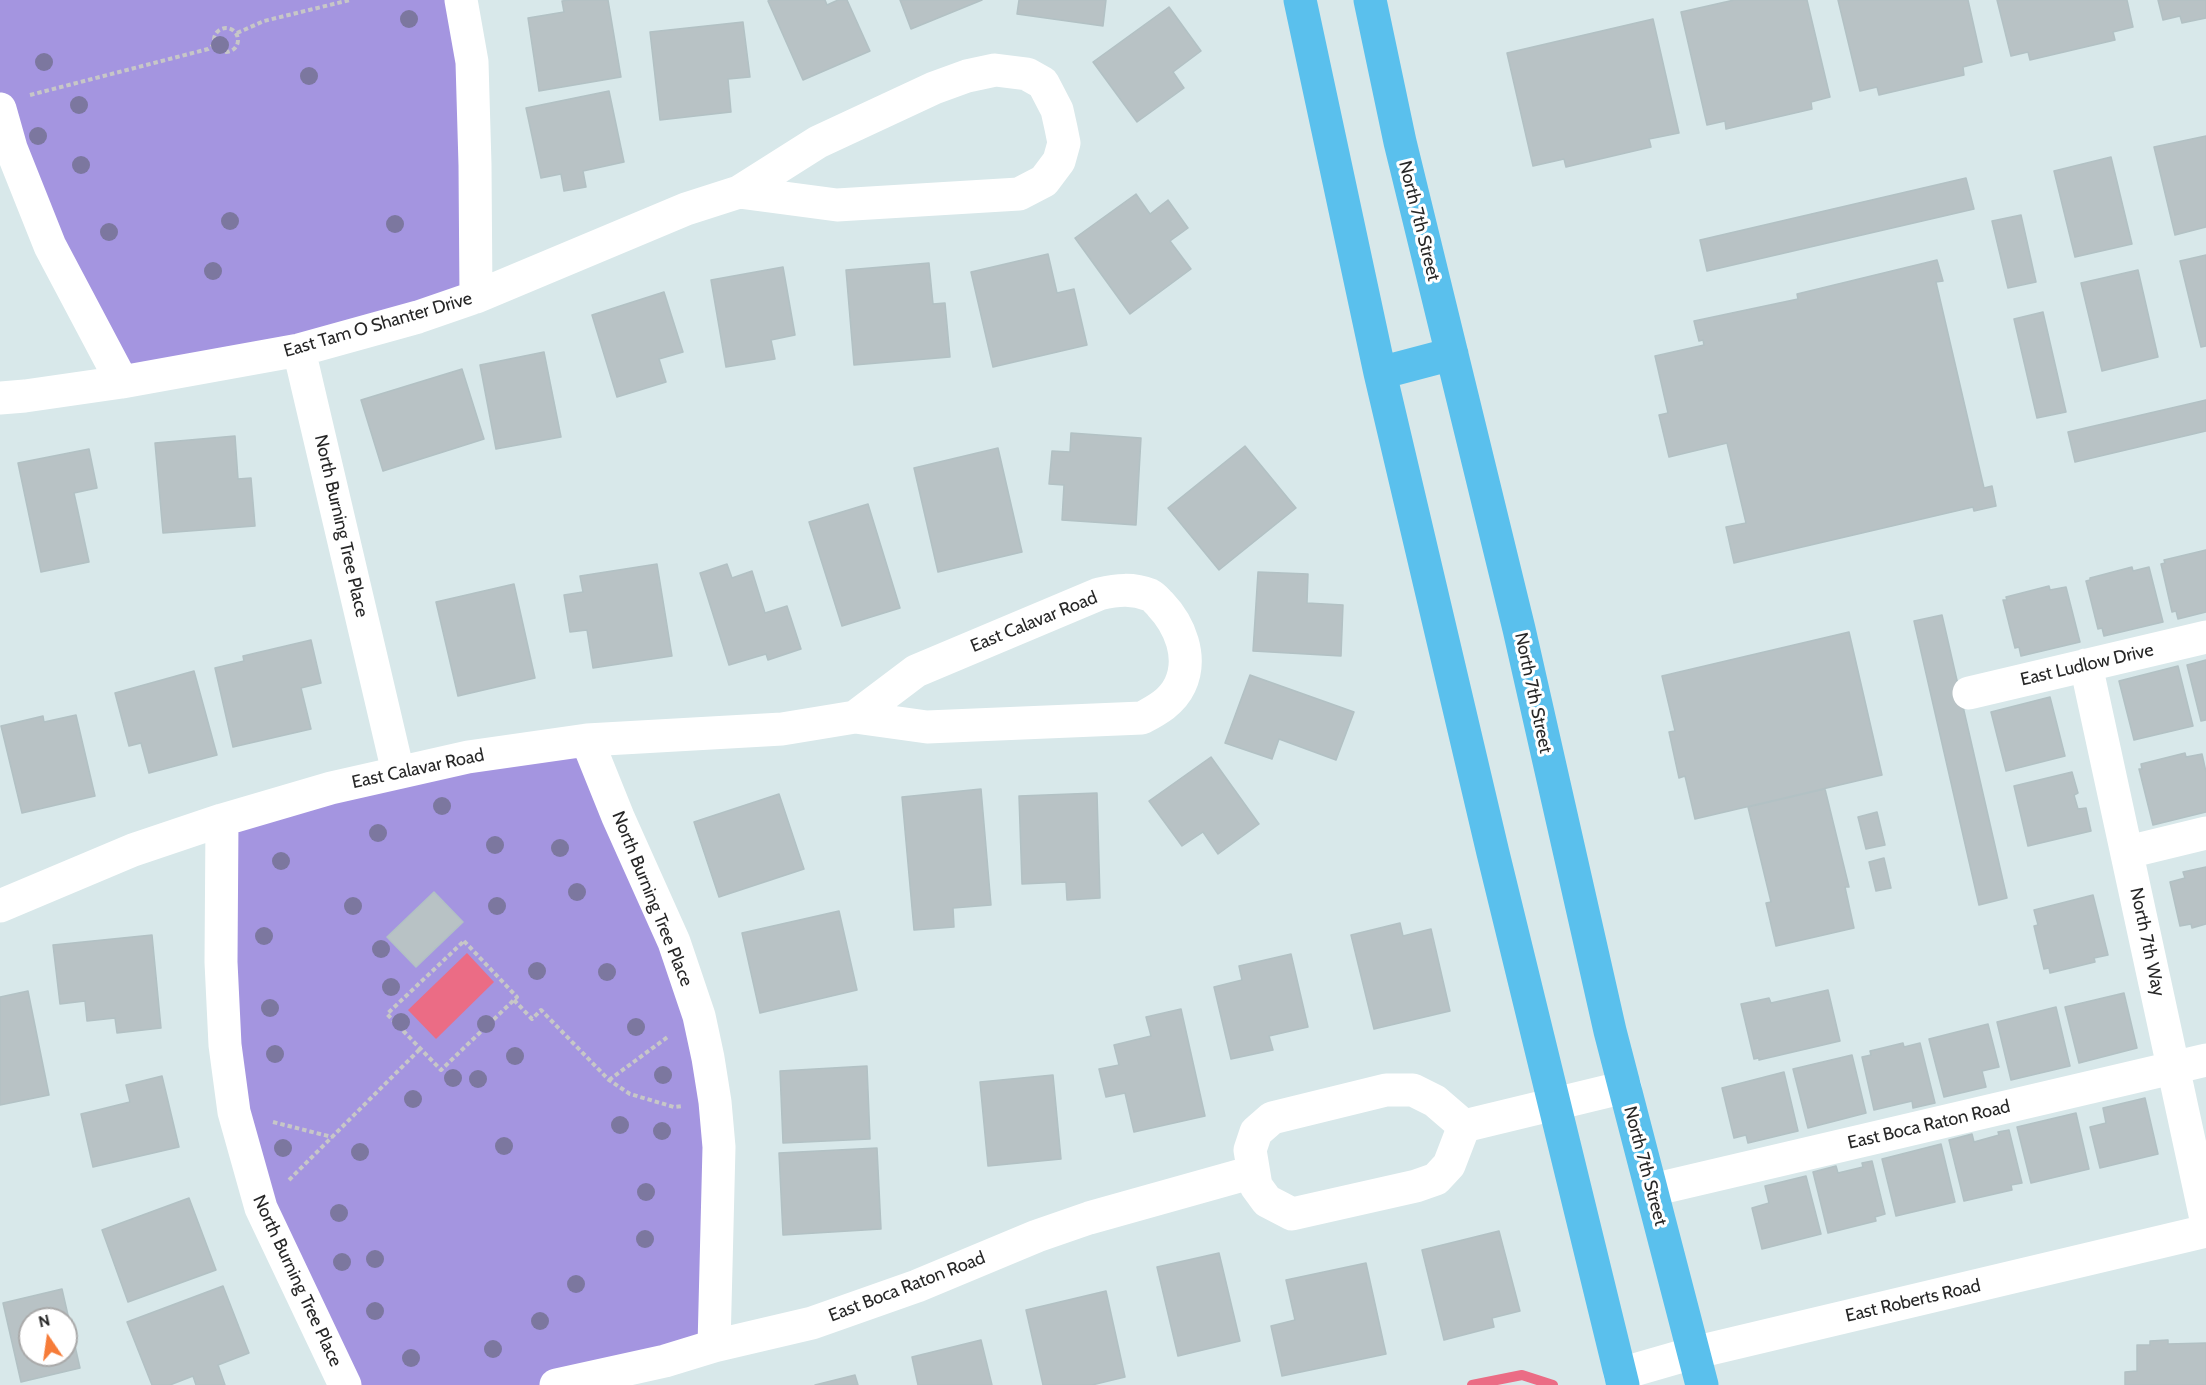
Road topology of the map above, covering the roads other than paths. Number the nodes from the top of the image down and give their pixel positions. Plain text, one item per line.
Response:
1 (461, 0) edge
2 (1300, 0) edge
3 (1370, 0) edge
4 (14, 103) edge
5 (739, 192) junction
6 (476, 297) junction
7 (299, 350) junction
8 (1452, 354) junction
9 (1380, 373) junction
10 (122, 382) junction
11 (0, 398) edge
12 (2206, 637) edge
13 (2086, 665) junction
14 (1969, 693) dead end
15 (855, 717) junction
16 (587, 740) junction
17 (399, 772) junction
18 (222, 820) junction
19 (2206, 833) edge
20 (2128, 852) junction
21 (0, 906) edge
22 (2206, 1060) edge
23 (2174, 1067) junction
24 (1624, 1087) junction
25 (1553, 1104) junction
26 (1464, 1126) junction
27 (1253, 1173) junction
28 (1652, 1191) junction
29 (2206, 1219) edge
30 (2206, 1231) edge
31 (714, 1346) junction
32 (1693, 1353) junction
33 (1622, 1379) edge
34 (345, 1385) edge
35 (556, 1385) edge
36 (1702, 1385) edge

1 - 6 street
2 - 9 main road
3 - 8 main road, North 7th Street
4 - 10 street
5 - 5 street, East Tam O Shanter Drive
5 - 6 street, East Tam O Shanter Drive
6 - 7 street, East Tam O Shanter Drive
7 - 10 street, East Tam O Shanter Drive
7 - 17 street, North Burning Tree Place
8 - 9 main road
8 - 24 main road, North 7th Street
9 - 25 main road
10 - 11 street, East Tam O Shanter Drive
12 - 13 street, East Ludlow Drive
13 - 14 street, East Ludlow Drive
13 - 20 street, North 7th Way
15 - 15 street, East Calavar Road
15 - 16 street, East Calavar Road
16 - 17 street, East Calavar Road
16 - 31 street, North Burning Tree Place
17 - 18 street, East Calavar Road
18 - 21 street, East Calavar Road
18 - 34 street, North Burning Tree Place
19 - 20 street
20 - 23 street, North 7th Way
22 - 23 street, East Boca Raton Road
23 - 28 street, East Boca Raton Road
23 - 29 street, North 7th Way
24 - 25 street
24 - 28 main road, North 7th Street
25 - 26 street
25 - 33 main road
26 - 27 street
26 - 27 street
27 - 31 street, East Boca Raton Road
28 - 32 main road, North 7th Street
30 - 32 street, East Roberts Road
31 - 35 street, East Boca Raton Road
32 - 33 street, East Roberts Road
32 - 36 main road, North 7th Street

